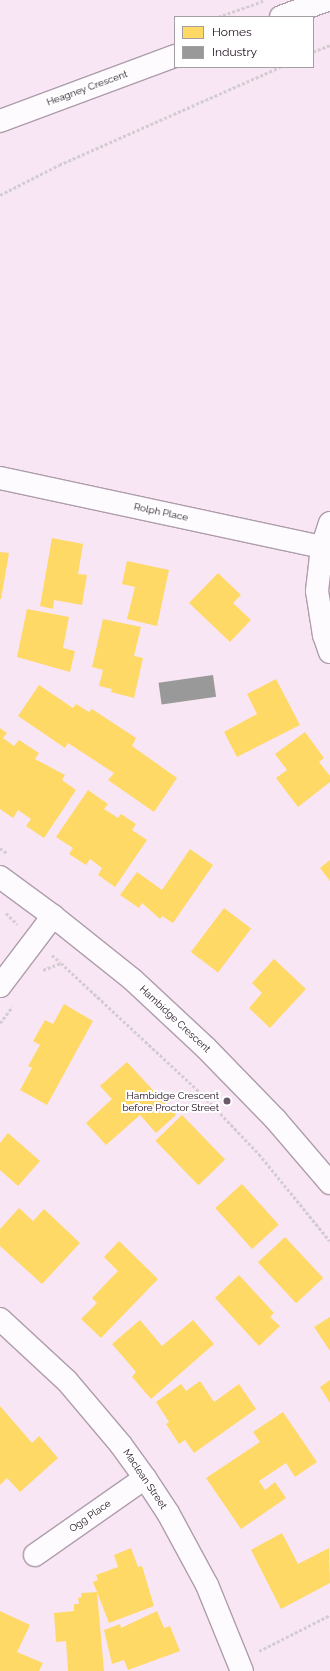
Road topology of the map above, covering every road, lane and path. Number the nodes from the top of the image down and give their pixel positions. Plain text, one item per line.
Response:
1 (265, 0) edge
2 (328, 0) edge
3 (221, 16) edge
4 (284, 16) edge
5 (330, 45) edge
6 (314, 52) edge
7 (174, 56) edge
8 (278, 68) edge
9 (0, 121) edge
10 (0, 195) edge
11 (0, 478) edge
12 (330, 523) edge
13 (322, 547) junction
14 (330, 652) edge
15 (0, 877) edge
16 (54, 916) junction
17 (38, 974) dead end
18 (0, 986) edge
19 (14, 1004) dead end
20 (0, 1023) edge
21 (330, 1183) edge
22 (330, 1241) edge
23 (0, 1319) edge
24 (145, 1478) junction
25 (34, 1554) dead end
26 (330, 1615) edge
27 (240, 1665) edge

1 - 3 path
2 - 4 street
5 - 6 path
7 - 9 street, Heagney Crescent
8 - 10 path
11 - 13 street, Rolph Place
12 - 13 street
13 - 14 street
15 - 16 street, Hambidge Crescent
16 - 18 street
16 - 21 street, Hambidge Crescent
17 - 22 path
19 - 20 path
23 - 24 street, Maclean Street
24 - 25 street, Ogg Place
24 - 27 street, Maclean Street
26 - 27 path

